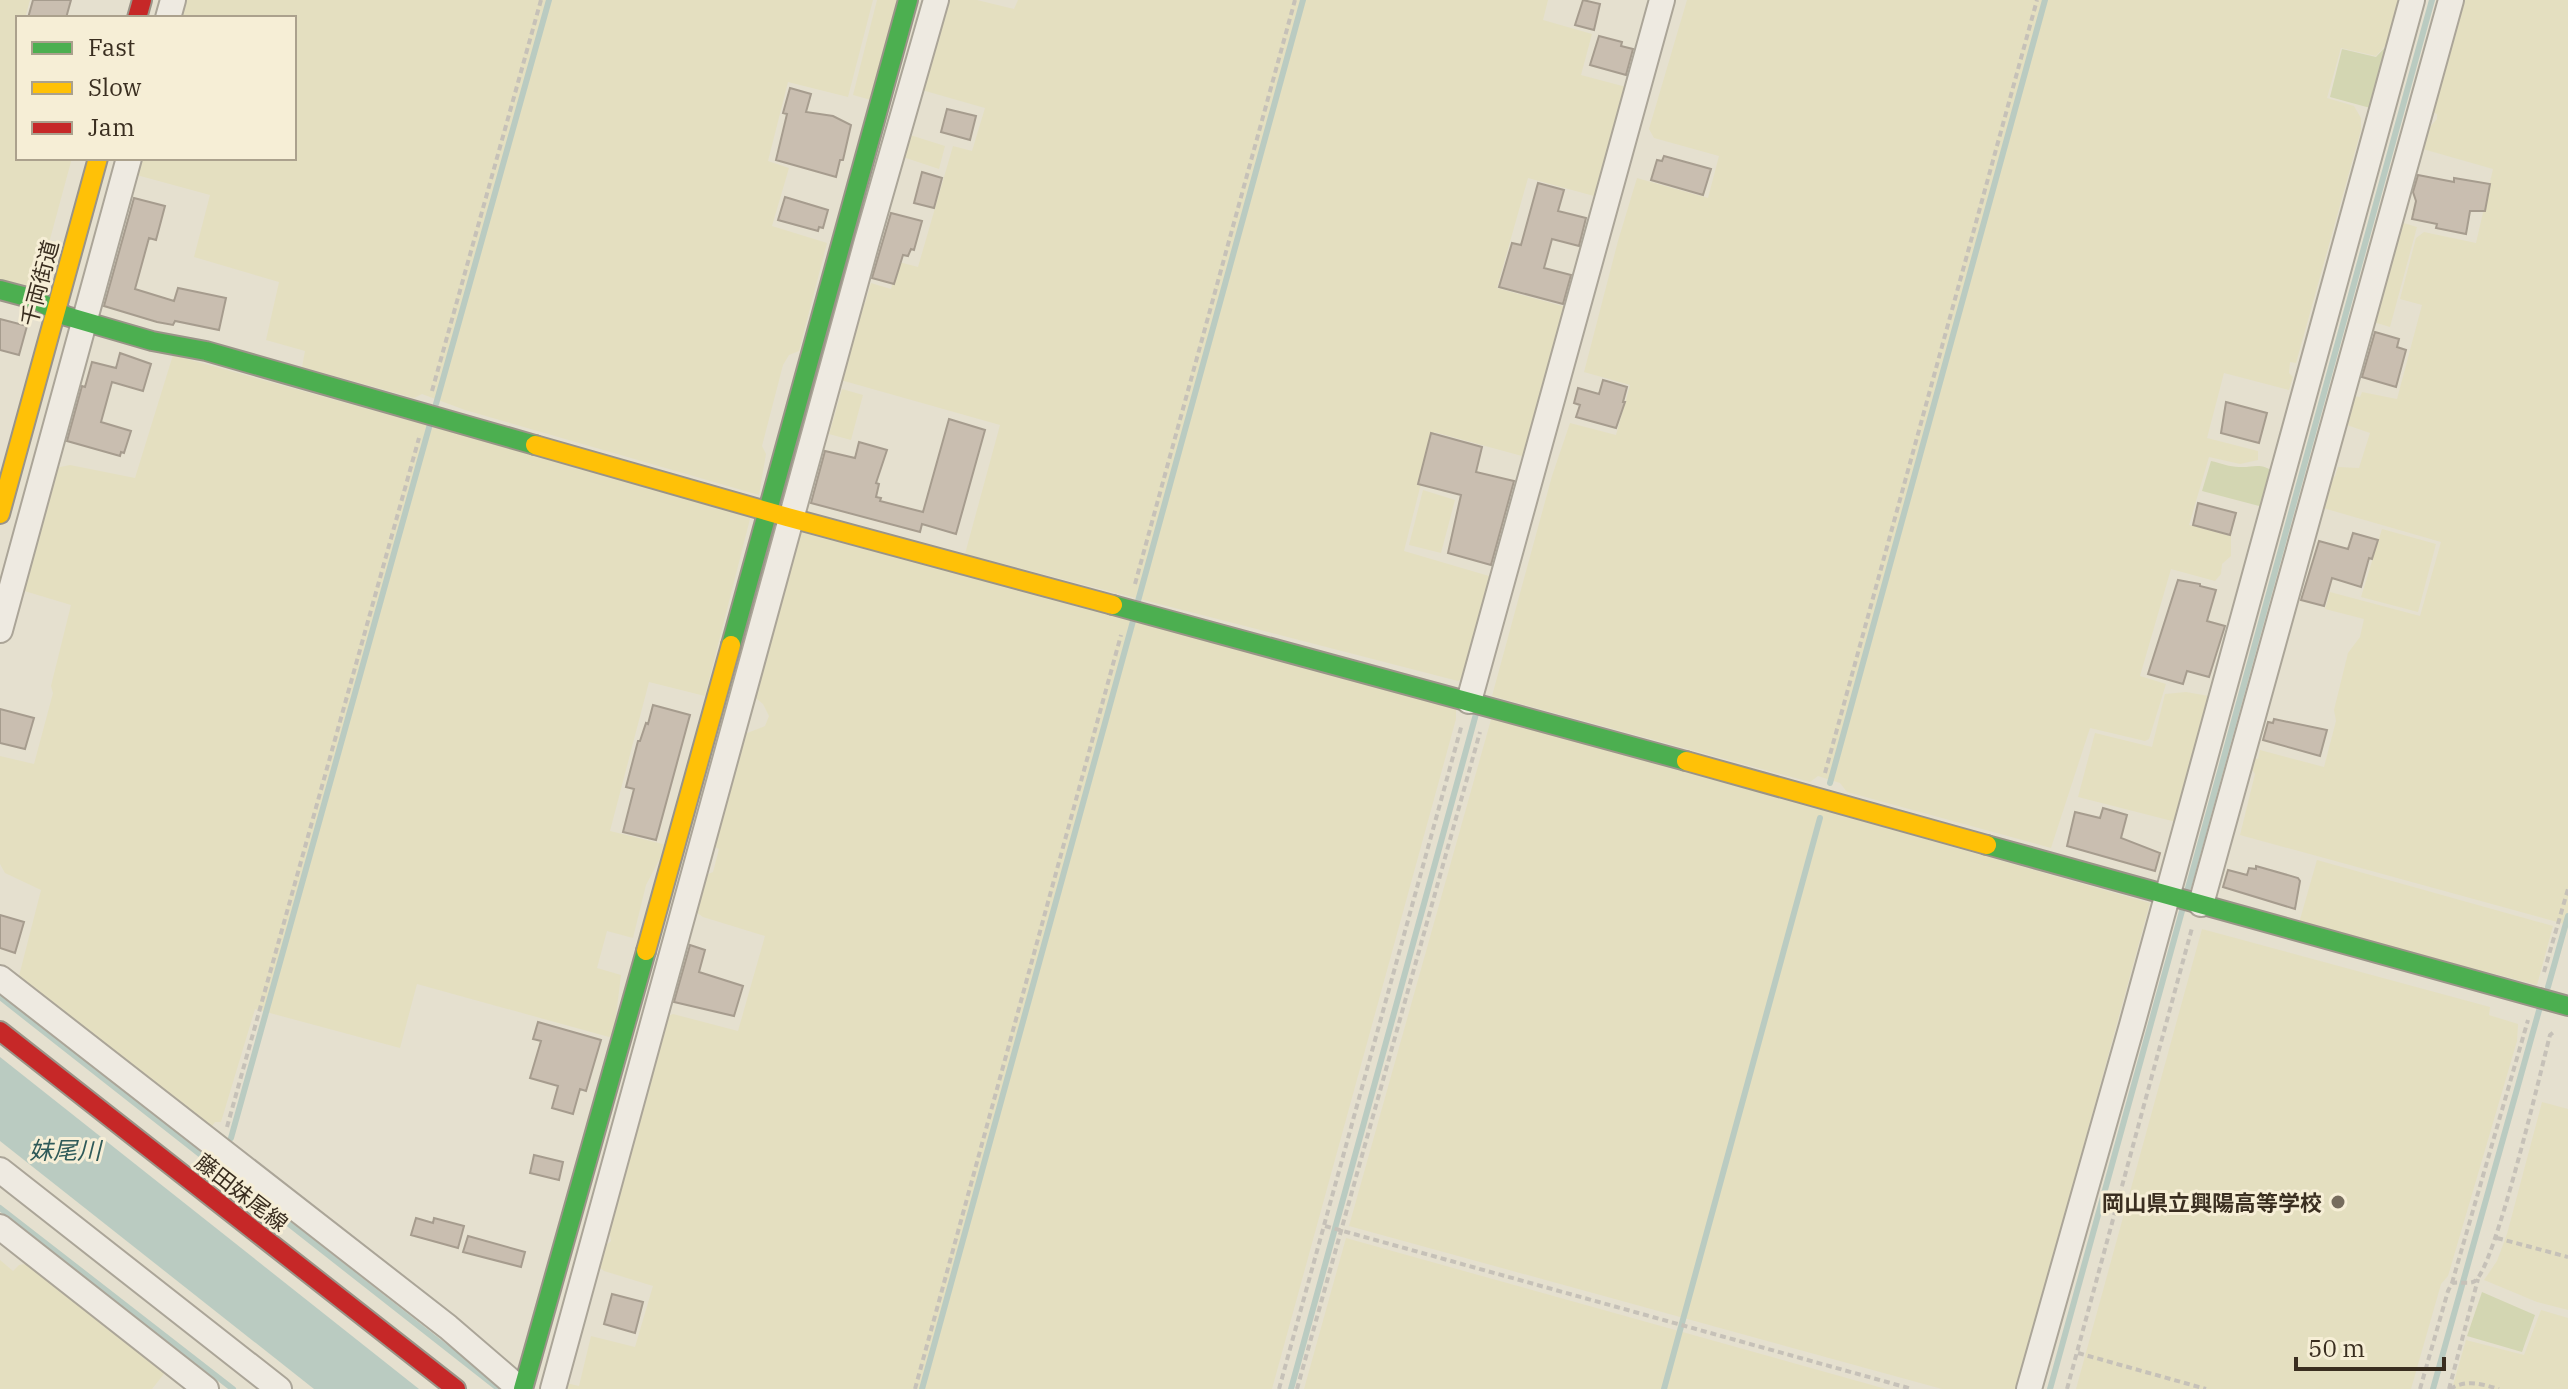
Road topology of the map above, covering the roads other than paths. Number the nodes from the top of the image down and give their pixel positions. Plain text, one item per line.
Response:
1 (908, 0) edge
2 (936, 0) edge
3 (1662, 0) edge
4 (2412, 0) edge
5 (2451, 0) edge
6 (98, 160) edge
7 (128, 160) edge
8 (0, 290) edge
9 (72, 317) junction
10 (0, 514) edge
11 (780, 515) junction
12 (0, 630) edge
13 (1477, 704) junction
14 (2186, 904) junction
15 (0, 978) edge
16 (2568, 1006) edge
17 (0, 1031) edge
18 (0, 1170) edge
19 (0, 1227) edge
20 (206, 1389) edge
21 (279, 1389) edge
22 (456, 1389) edge
23 (522, 1389) edge
24 (553, 1389) edge
25 (2029, 1389) edge

1 - 11 street
2 - 11 street
3 - 13 street
4 - 14 street
5 - 14 street
6 - 9 street, 千両街道
7 - 9 street
8 - 9 street
9 - 10 street, 千両街道
9 - 11 street
9 - 12 street
11 - 13 street
11 - 23 street
11 - 24 street
13 - 14 street
14 - 16 street
14 - 25 street
15 - 23 street
17 - 22 street, 藤田妹尾線
18 - 21 street
19 - 20 street

